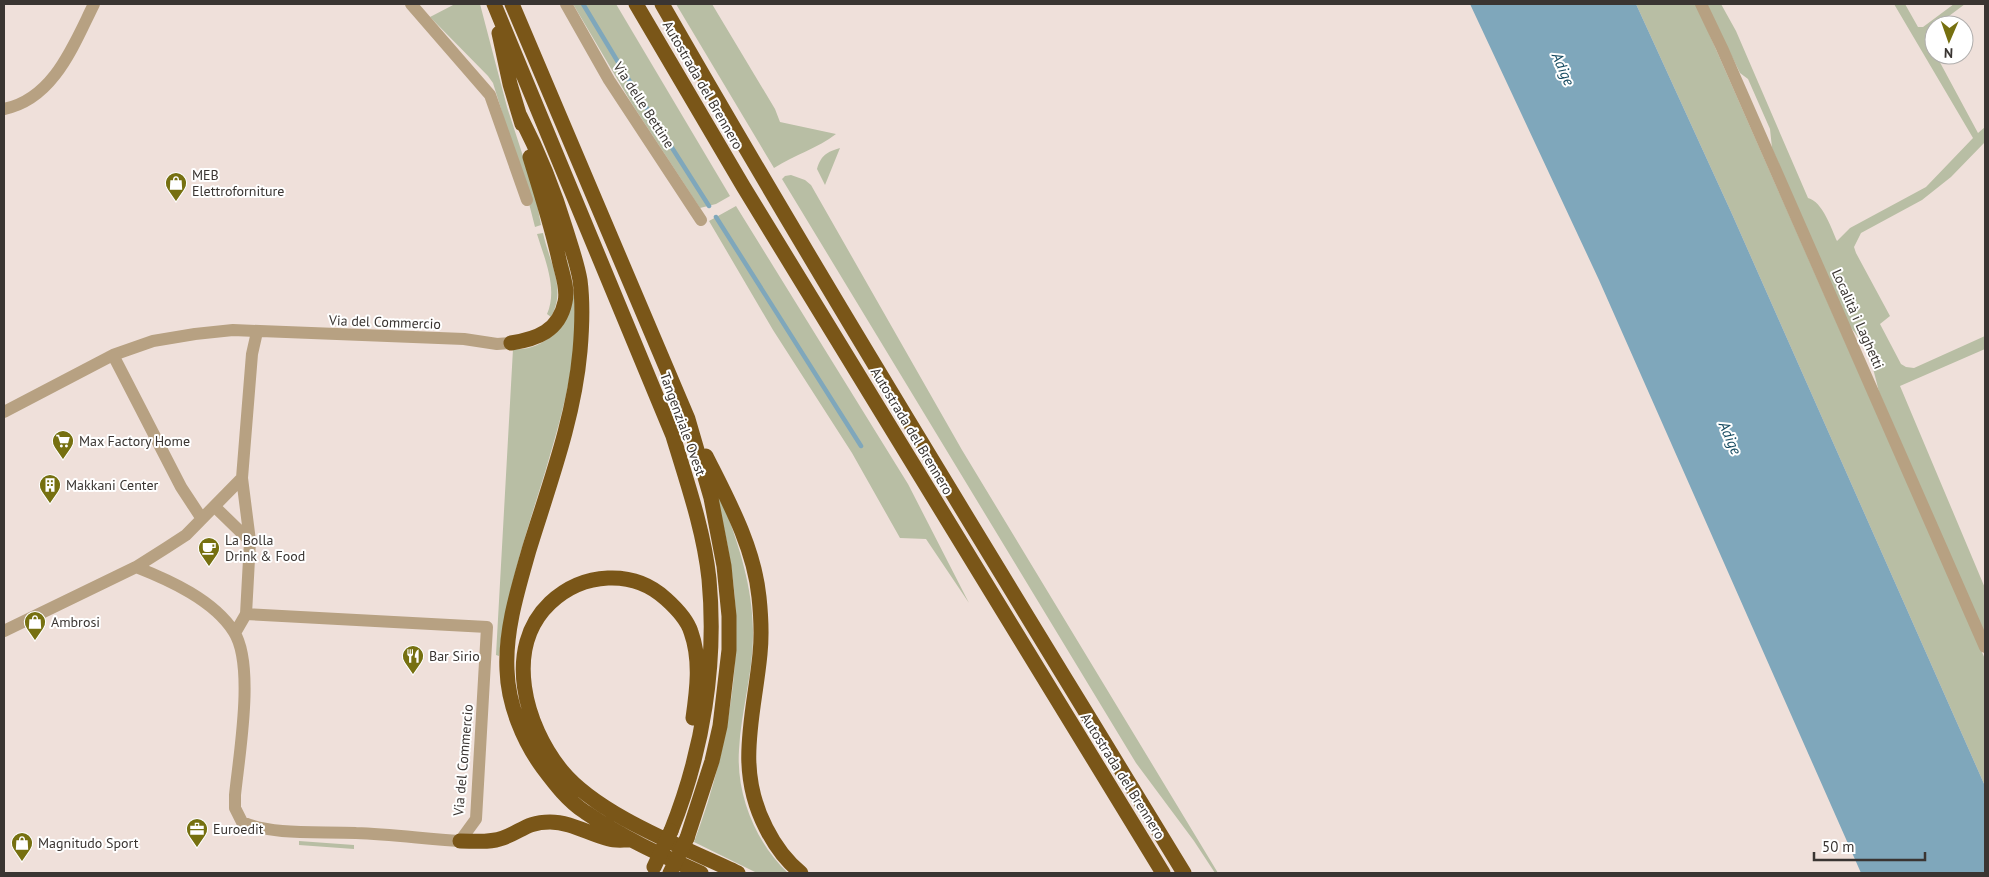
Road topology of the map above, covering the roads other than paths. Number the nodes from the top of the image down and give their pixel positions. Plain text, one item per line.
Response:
1 (94, 4) edge
2 (411, 4) edge
3 (493, 4) edge
4 (512, 4) edge
5 (566, 4) edge
6 (636, 4) edge
7 (662, 4) edge
8 (1701, 4) edge
9 (4, 109) edge
10 (520, 116) junction
11 (527, 200) dead end
12 (701, 220) dead end
13 (258, 332) junction
14 (511, 343) joint
15 (113, 355) junction
16 (4, 412) edge
17 (688, 418) junction
18 (242, 478) junction
19 (215, 507) junction
20 (202, 519) junction
21 (250, 541) junction
22 (136, 567) junction
23 (246, 614) junction
24 (4, 631) edge
25 (235, 633) junction
26 (1985, 647) edge
27 (685, 795) junction
28 (630, 840) junction
29 (460, 842) junction
30 (652, 870) edge
31 (670, 873) edge
32 (701, 873) edge
33 (738, 873) edge
34 (800, 873) edge
35 (1164, 873) edge
36 (1184, 873) edge

1 - 9 street
2 - 11 street
3 - 10 highway
3 - 27 highway, Tangenziale Ovest
4 - 17 highway, Tangenziale Ovest
5 - 12 street, Via delle Bettine
6 - 35 highway, Autostrada del Brennero
7 - 36 highway, Autostrada del Brennero
8 - 26 street, Località i Laghetti
10 - 14 highway
10 - 28 highway
13 - 14 street, Via del Commercio
13 - 15 street, Via del Commercio
13 - 18 street
15 - 16 street, Via del Commercio
15 - 20 street
17 - 31 highway, Tangenziale Ovest, bridge
17 - 34 highway
18 - 19 street
18 - 21 street
19 - 20 street
19 - 21 street
20 - 22 street
21 - 23 street
22 - 24 street
22 - 25 street
23 - 25 street
23 - 29 street, Via del Commercio
25 - 29 street
27 - 30 highway, Tangenziale Ovest, bridge
27 - 33 highway
28 - 29 highway
28 - 32 highway

